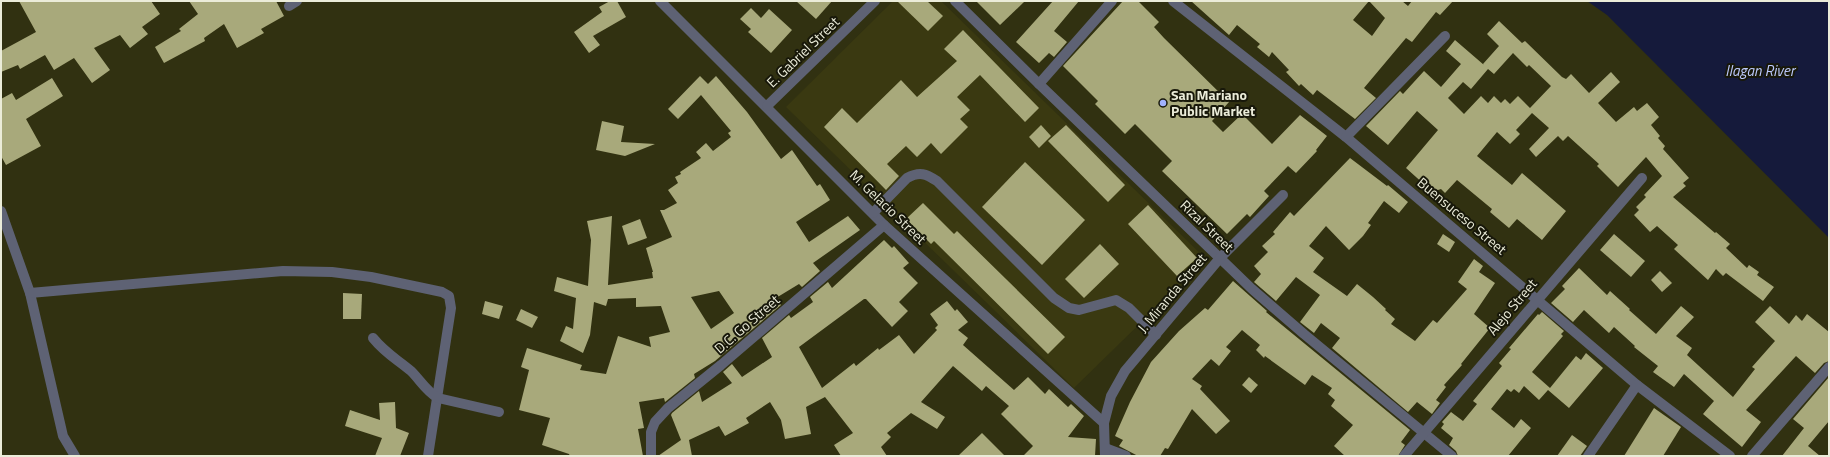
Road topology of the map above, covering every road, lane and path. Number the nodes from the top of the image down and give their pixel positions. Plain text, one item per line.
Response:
1 (660, 1) edge
2 (875, 1) edge
3 (955, 1) edge
4 (1112, 1) edge
5 (1173, 1) edge
6 (1445, 36) dead end
7 (1039, 84) junction
8 (767, 106) junction
9 (1346, 137) junction
10 (1642, 178) dead end
11 (1283, 194) dead end
12 (1, 211) edge
13 (872, 213) junction
14 (884, 225) junction
15 (1220, 258) junction
16 (30, 293) junction
17 (1537, 299) junction
18 (1156, 334) junction
19 (373, 338) dead end
20 (1829, 367) edge
21 (1637, 385) junction
22 (438, 398) junction
23 (499, 412) dead end
24 (1104, 424) junction
25 (1424, 432) junction
26 (1105, 452) edge
27 (75, 456) edge
28 (428, 456) edge
29 (651, 456) edge
30 (1126, 456) edge
31 (1404, 456) edge
32 (1452, 456) edge
33 (1588, 456) edge
34 (1730, 456) edge
35 (1752, 456) edge

1 - 8 street, M. Gelacio Street
2 - 8 street, E. Gabriel Street
3 - 7 street, Rizal Street
4 - 7 street
5 - 9 street, Buensuceso Street
6 - 9 street
7 - 15 street, Rizal Street
8 - 13 street, M. Gelacio Street
9 - 17 street, Buensuceso Street
10 - 17 street, Alejo Street
11 - 15 street, J. Miranda Street
12 - 16 street
13 - 14 street, M. Gelacio Street
13 - 18 street
14 - 24 street, M. Gelacio Street
14 - 29 street, D.C. Go Street
15 - 18 street, J. Miranda Street
15 - 25 street, Rizal Street
16 - 22 street
16 - 27 street
17 - 21 street, Buensuceso Street
17 - 25 street, Alejo Street
18 - 24 street, J. Miranda Street
19 - 22 street
20 - 35 street
21 - 33 street
21 - 34 street, Buensuceso Street
22 - 23 street
22 - 28 street
24 - 26 street, J. Miranda Street
25 - 31 street, Alejo Street
25 - 32 street, Rizal Street
26 - 30 street

